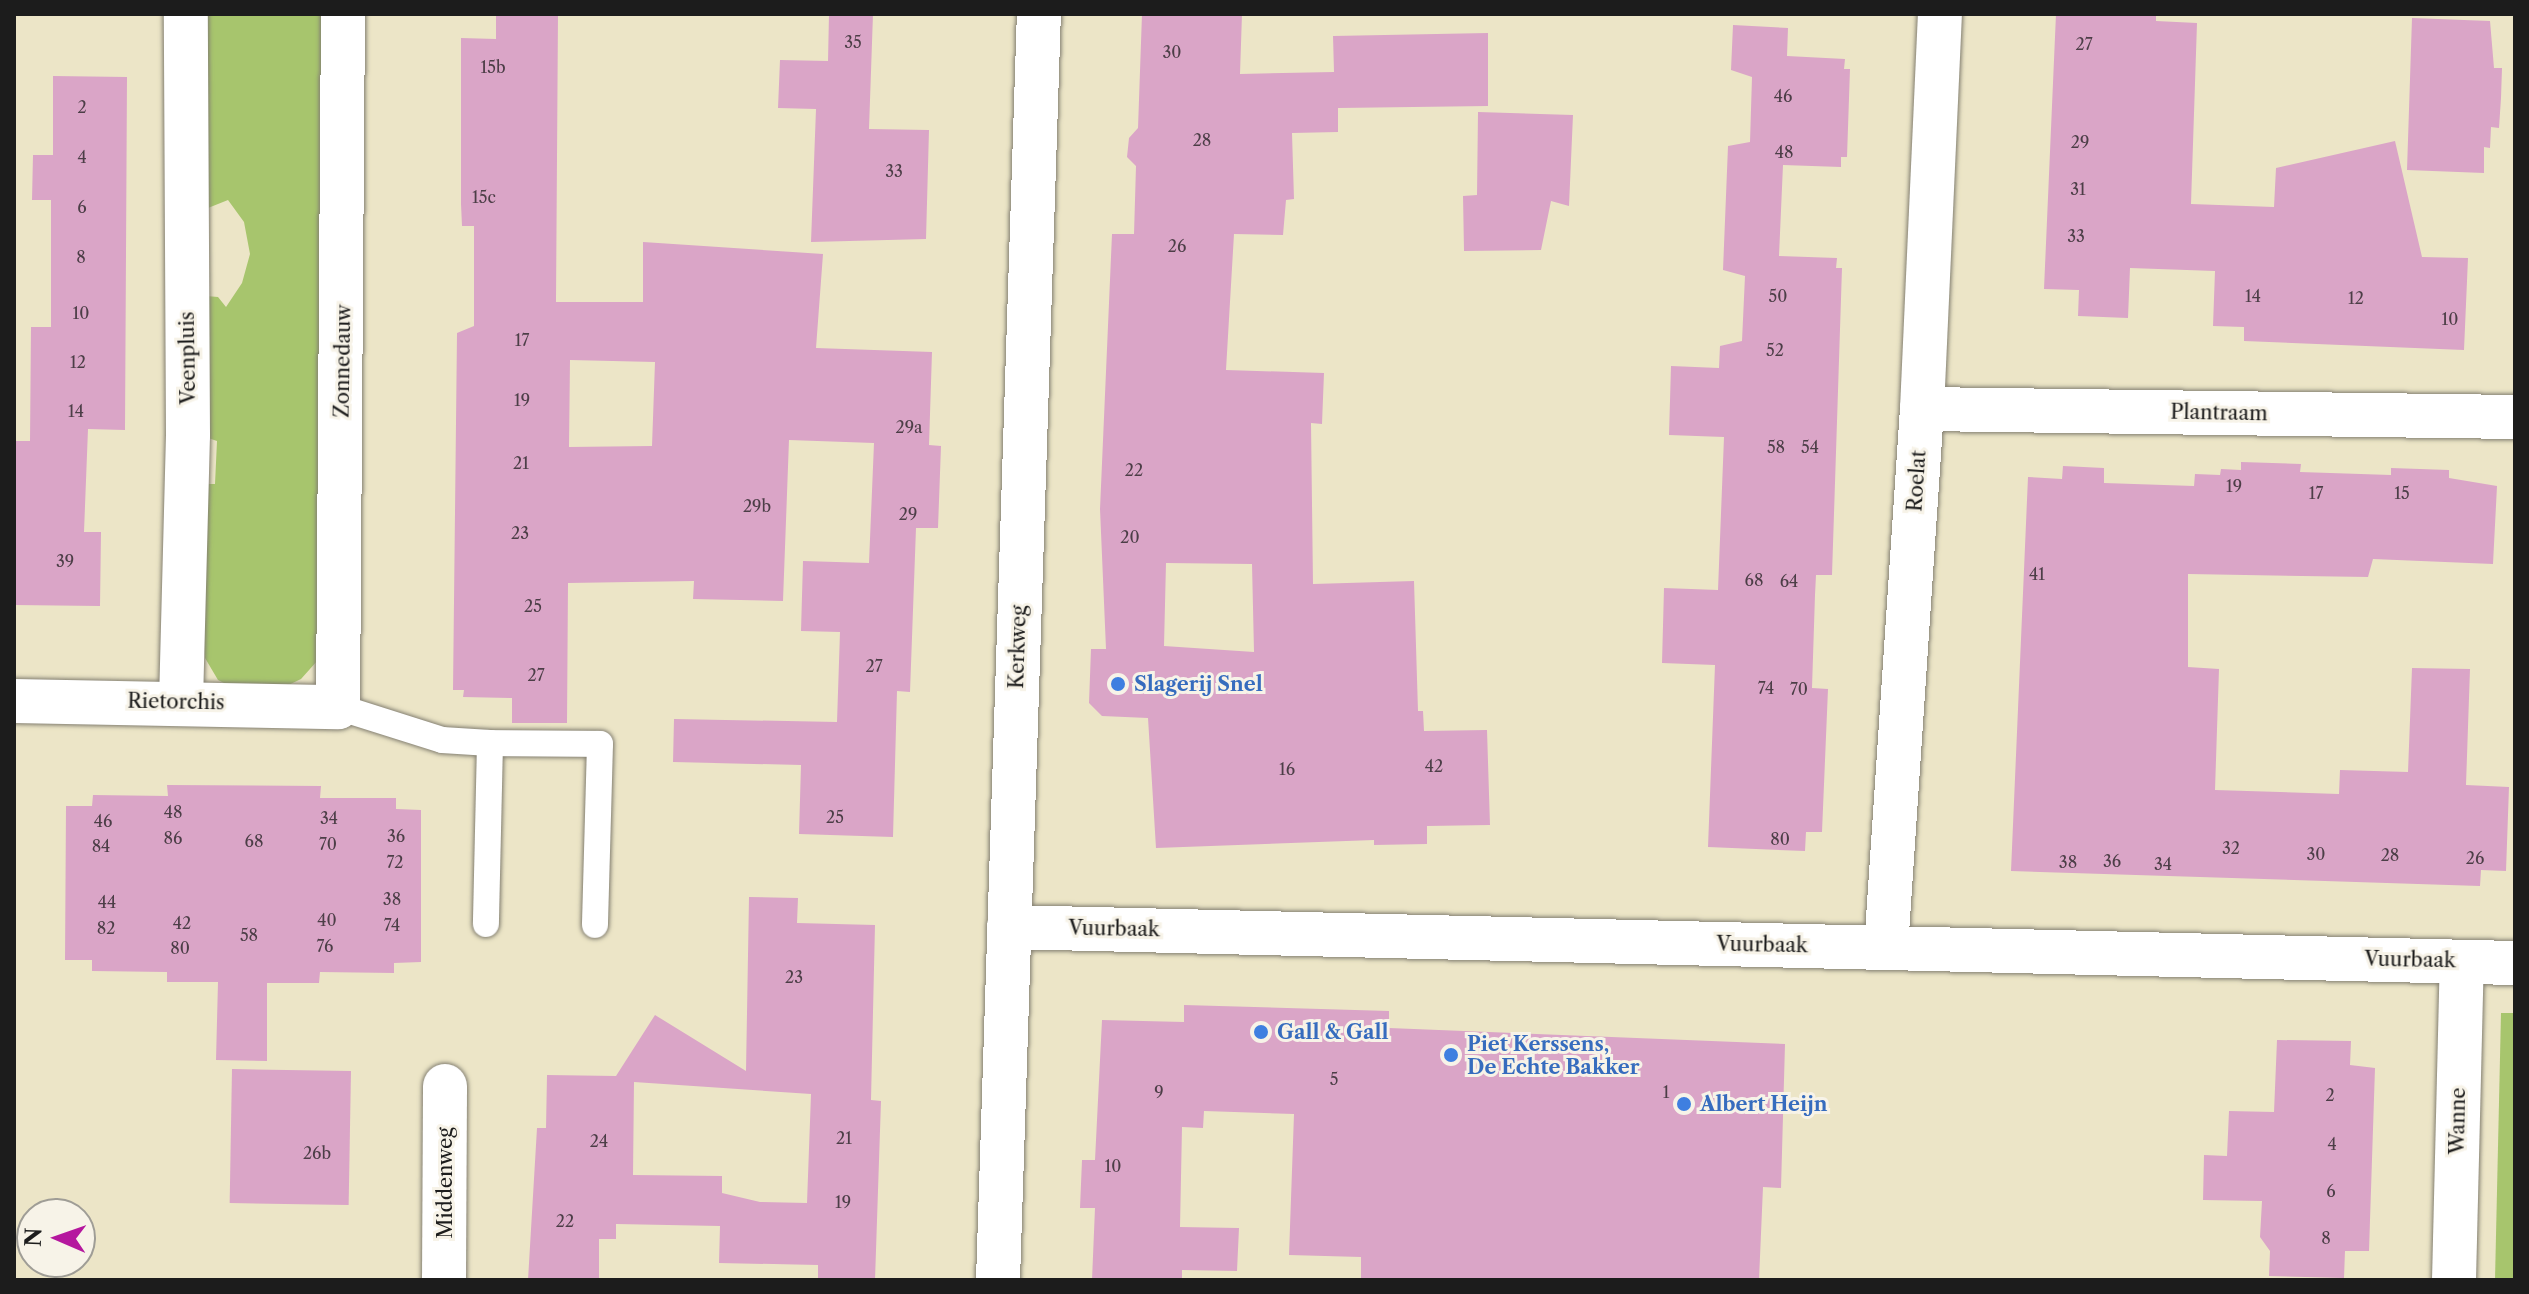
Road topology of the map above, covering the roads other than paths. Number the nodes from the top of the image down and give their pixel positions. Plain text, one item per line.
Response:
1 (186, 14) edge
2 (343, 14) edge
3 (1039, 14) edge
4 (1940, 14) edge
5 (1922, 409) junction
6 (2515, 417) edge
7 (14, 701) edge
8 (181, 702) junction
9 (338, 707) junction
10 (490, 743) junction
11 (486, 924) dead end
12 (595, 925) dead end
13 (1009, 927) junction
14 (1886, 948) junction
15 (2462, 962) junction
16 (2515, 963) edge
17 (445, 1086) dead end
18 (444, 1280) edge
19 (998, 1280) edge
20 (2454, 1280) edge

1 - 8 street, Veenpluis
2 - 9 street, Zonnedauw
3 - 13 street, Kerkweg
4 - 5 street, Roelat
5 - 6 street, Plantraam
5 - 14 street, Roelat
7 - 8 street, Rietorchis
8 - 9 street, Rietorchis
9 - 10 lane
10 - 11 lane
10 - 12 lane
13 - 14 street, Vuurbaak
13 - 19 street, Kerkweg
14 - 15 street, Vuurbaak
15 - 16 street, Vuurbaak
15 - 20 street, Wanne
17 - 18 street, Middenweg

